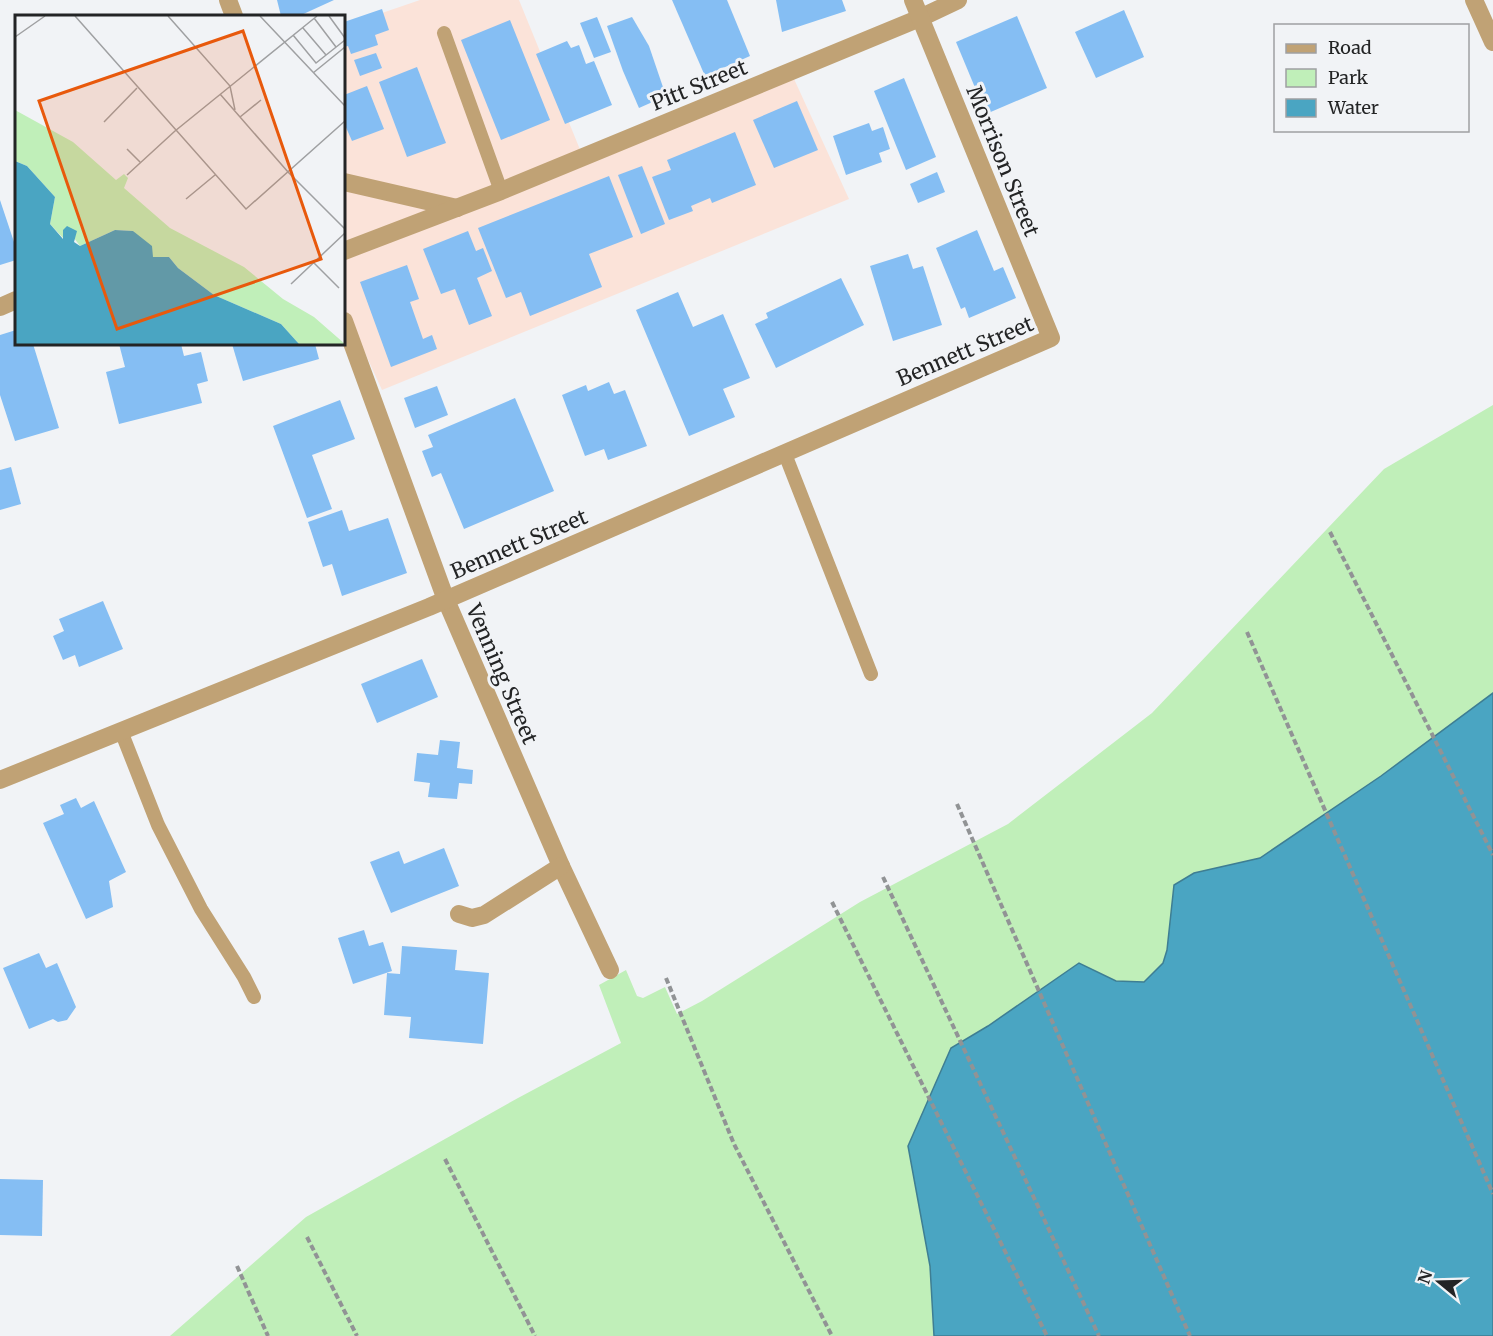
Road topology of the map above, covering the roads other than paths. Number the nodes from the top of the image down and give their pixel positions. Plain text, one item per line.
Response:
1 (228, 0) edge
2 (913, 0) edge
3 (958, 0) edge
4 (1474, 0) edge
5 (234, 15) edge
6 (920, 18) junction
7 (444, 33) dead end
8 (1493, 42) edge
9 (345, 182) edge
10 (501, 191) junction
11 (457, 208) junction
12 (345, 251) edge
13 (15, 300) edge
14 (0, 307) edge
15 (345, 324) edge
16 (1051, 338) joint
17 (785, 454) junction
18 (446, 600) junction
19 (871, 674) dead end
20 (122, 731) junction
21 (0, 780) edge
22 (561, 866) junction
23 (459, 914) dead end
24 (610, 970) dead end
25 (254, 997) dead end

1 - 5 street
2 - 6 street, Morrison Street
3 - 6 street, Pitt Street
4 - 8 street
6 - 10 street, Pitt Street
6 - 16 street, Morrison Street
7 - 10 lane
9 - 11 street
10 - 11 street, Pitt Street
11 - 12 street, Pitt Street
13 - 14 street
15 - 18 street, Venning Street
16 - 17 street, Bennett Street
17 - 18 street, Bennett Street
17 - 19 lane
18 - 20 street, Bennett Street
18 - 22 street, Venning Street
20 - 21 street, Bennett Street
20 - 25 lane
22 - 23 street
22 - 24 street, Venning Street

